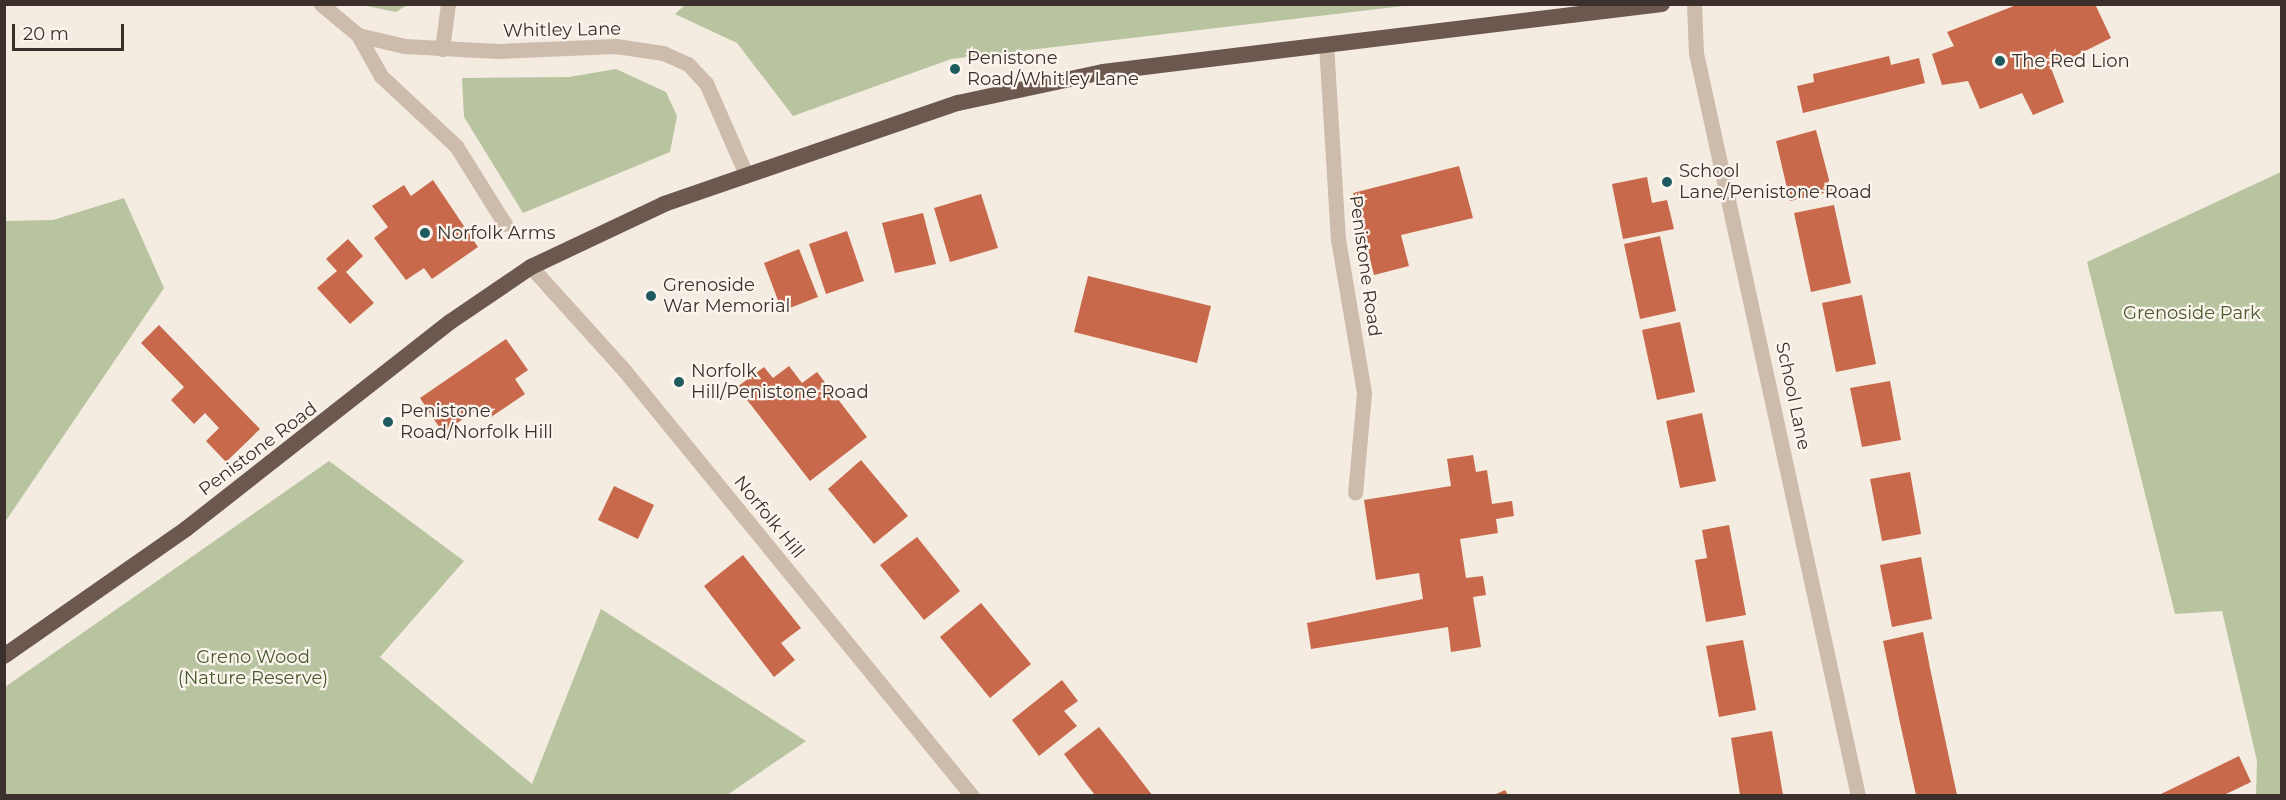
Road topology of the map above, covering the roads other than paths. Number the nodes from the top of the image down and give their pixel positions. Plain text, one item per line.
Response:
1 (321, 4) edge
2 (448, 4) edge
3 (1662, 4) edge
4 (1694, 4) edge
5 (358, 35) junction
6 (1326, 44) junction
7 (442, 50) junction
8 (746, 174) junction
9 (505, 224) dead end
10 (531, 267) junction
11 (1355, 493) dead end
12 (4, 656) edge
13 (972, 795) edge
14 (1858, 795) edge

1 - 5 street, Whitley Lane
2 - 7 street
3 - 6 highway, Penistone Road
4 - 14 street, School Lane
5 - 7 street, Whitley Lane
5 - 9 street
6 - 8 highway, Penistone Road
6 - 11 street, Penistone Road
7 - 8 street, Whitley Lane
8 - 10 highway, Penistone Road
10 - 12 highway, Penistone Road
10 - 13 street, Norfolk Hill

